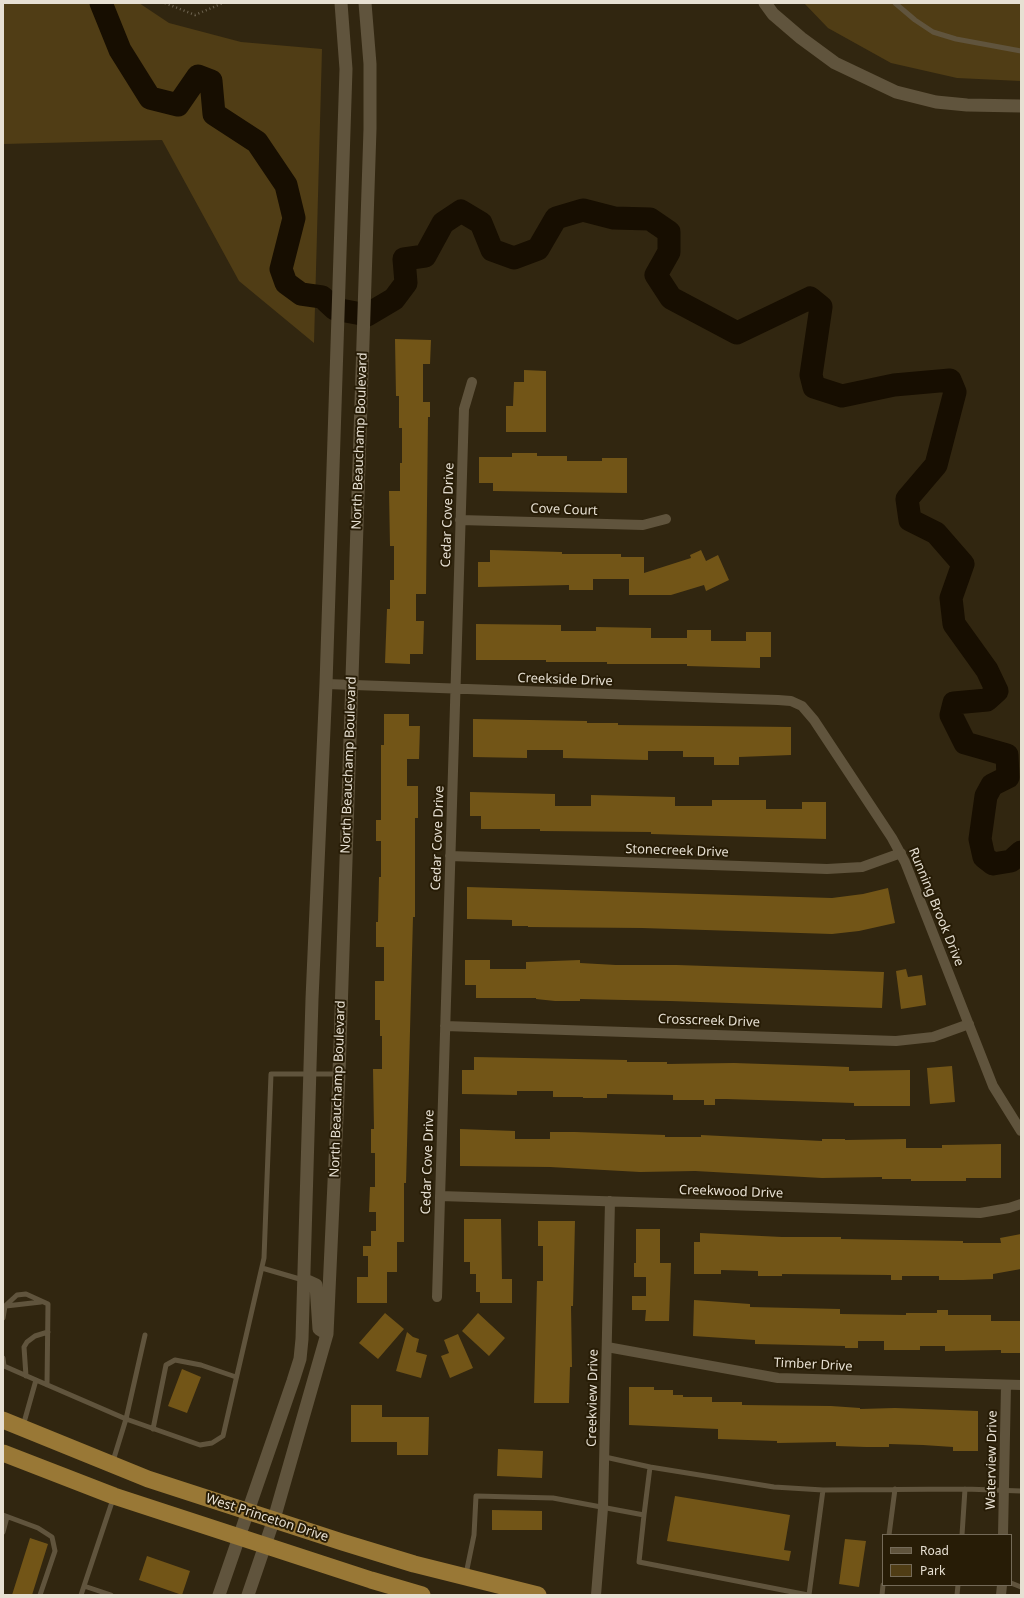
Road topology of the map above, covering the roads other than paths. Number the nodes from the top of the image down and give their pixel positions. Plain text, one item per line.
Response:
1 (341, 3) edge
2 (365, 3) edge
3 (765, 3) edge
4 (895, 3) edge
5 (1021, 51) edge
6 (1021, 106) edge
7 (472, 382) dead end
8 (666, 519) dead end
9 (460, 520) junction
10 (326, 684) junction
11 (352, 685) junction
12 (455, 689) junction
13 (802, 706) joint
14 (901, 853) junction
15 (450, 856) junction
16 (969, 1024) junction
17 (445, 1026) junction
18 (310, 1074) junction
19 (339, 1074) junction
20 (1021, 1132) edge
21 (440, 1196) junction
22 (610, 1201) junction
23 (1021, 1204) edge
24 (262, 1268) junction
25 (305, 1280) junction
26 (437, 1297) dead end
27 (41, 1302) junction
28 (5, 1306) junction
29 (3, 1318) edge
30 (48, 1332) junction
31 (327, 1334) junction
32 (145, 1335) dead end
33 (607, 1347) junction
34 (3, 1358) edge
35 (4, 1366) edge
36 (26, 1376) junction
37 (236, 1377) junction
38 (36, 1380) junction
39 (47, 1385) junction
40 (1006, 1385) junction
41 (1021, 1386) edge
42 (126, 1419) junction
43 (3, 1420) edge
44 (22, 1428) junction
45 (153, 1429) junction
46 (3, 1453) edge
47 (605, 1457) junction
48 (112, 1464) junction
49 (650, 1467) junction
50 (895, 1489) junction
51 (965, 1489) junction
52 (823, 1490) junction
53 (1004, 1490) junction
54 (1021, 1491) edge
55 (114, 1496) junction
56 (603, 1508) junction
57 (247, 1510) junction
58 (644, 1515) junction
59 (5, 1516) edge
60 (274, 1519) junction
61 (3, 1532) edge
62 (889, 1534) edge
63 (962, 1534) edge
64 (1003, 1534) edge
65 (238, 1537) junction
66 (265, 1546) junction
67 (465, 1576) junction
68 (84, 1586) junction
69 (105, 1594) edge
70 (40, 1595) edge
71 (81, 1595) edge
72 (111, 1595) edge
73 (219, 1595) edge
74 (248, 1595) edge
75 (422, 1595) edge
76 (538, 1595) edge
77 (596, 1595) edge
78 (808, 1595) edge

1 - 10 street, North Beauchamp Boulevard
2 - 11 street, North Beauchamp Boulevard
3 - 6 street
4 - 5 lane
7 - 9 street, Cedar Cove Drive
8 - 9 street, Cove Court
9 - 12 street, Cedar Cove Drive
10 - 11 street, Creekside Drive
10 - 18 street, North Beauchamp Boulevard
11 - 12 street, Creekside Drive
11 - 19 street, North Beauchamp Boulevard
12 - 13 street, Creekside Drive
12 - 15 street, Cedar Cove Drive
13 - 14 street, Running Brook Drive
14 - 15 street, Stonecreek Drive
14 - 16 street, Running Brook Drive
15 - 17 street, Cedar Cove Drive
16 - 17 street, Crosscreek Drive
16 - 20 street, Running Brook Drive
17 - 21 street, Cedar Cove Drive
18 - 19 lane
18 - 24 lane
18 - 25 street, North Beauchamp Boulevard
19 - 31 street, North Beauchamp Boulevard
21 - 22 street, Creekwood Drive
21 - 26 street, Cedar Cove Drive
22 - 23 street, Creekwood Drive
22 - 33 street, Creekview Drive
24 - 25 lane
24 - 37 lane
25 - 31 street
25 - 57 street, North Beauchamp Boulevard
27 - 28 lane
27 - 28 lane
27 - 30 lane
28 - 29 lane
30 - 36 lane
30 - 39 lane
31 - 60 street, North Beauchamp Boulevard
32 - 42 lane
33 - 40 street, Timber Drive
33 - 47 street, Creekview Drive
34 - 35 lane
35 - 36 lane
36 - 38 lane
37 - 45 lane
37 - 45 lane
38 - 39 lane
38 - 44 lane
39 - 42 lane
40 - 41 street, Timber Drive
40 - 53 street, Waterview Drive
42 - 45 lane
42 - 48 lane
43 - 44 highway, West Princeton Drive
44 - 48 highway, West Princeton Drive
46 - 55 highway, West Princeton Drive
47 - 49 lane
47 - 56 street, Creekview Drive
48 - 57 highway, West Princeton Drive
49 - 52 lane
49 - 58 lane
50 - 51 lane
50 - 52 lane
50 - 62 lane
51 - 53 lane
51 - 63 lane
52 - 78 lane
53 - 54 lane
53 - 64 street, Waterview Drive
55 - 65 highway, West Princeton Drive
55 - 68 lane
56 - 58 lane
56 - 67 lane
56 - 77 street, Creekview Drive
57 - 60 highway, West Princeton Drive
57 - 65 street, North Beauchamp Boulevard
58 - 78 lane
59 - 61 lane
59 - 70 lane
60 - 66 street, North Beauchamp Boulevard
60 - 67 highway, West Princeton Drive
65 - 66 highway, West Princeton Drive
65 - 73 street, North Beauchamp Boulevard
66 - 74 street, North Beauchamp Boulevard
66 - 75 highway, West Princeton Drive
67 - 76 highway, West Princeton Drive
68 - 69 lane
68 - 71 lane
69 - 72 lane

